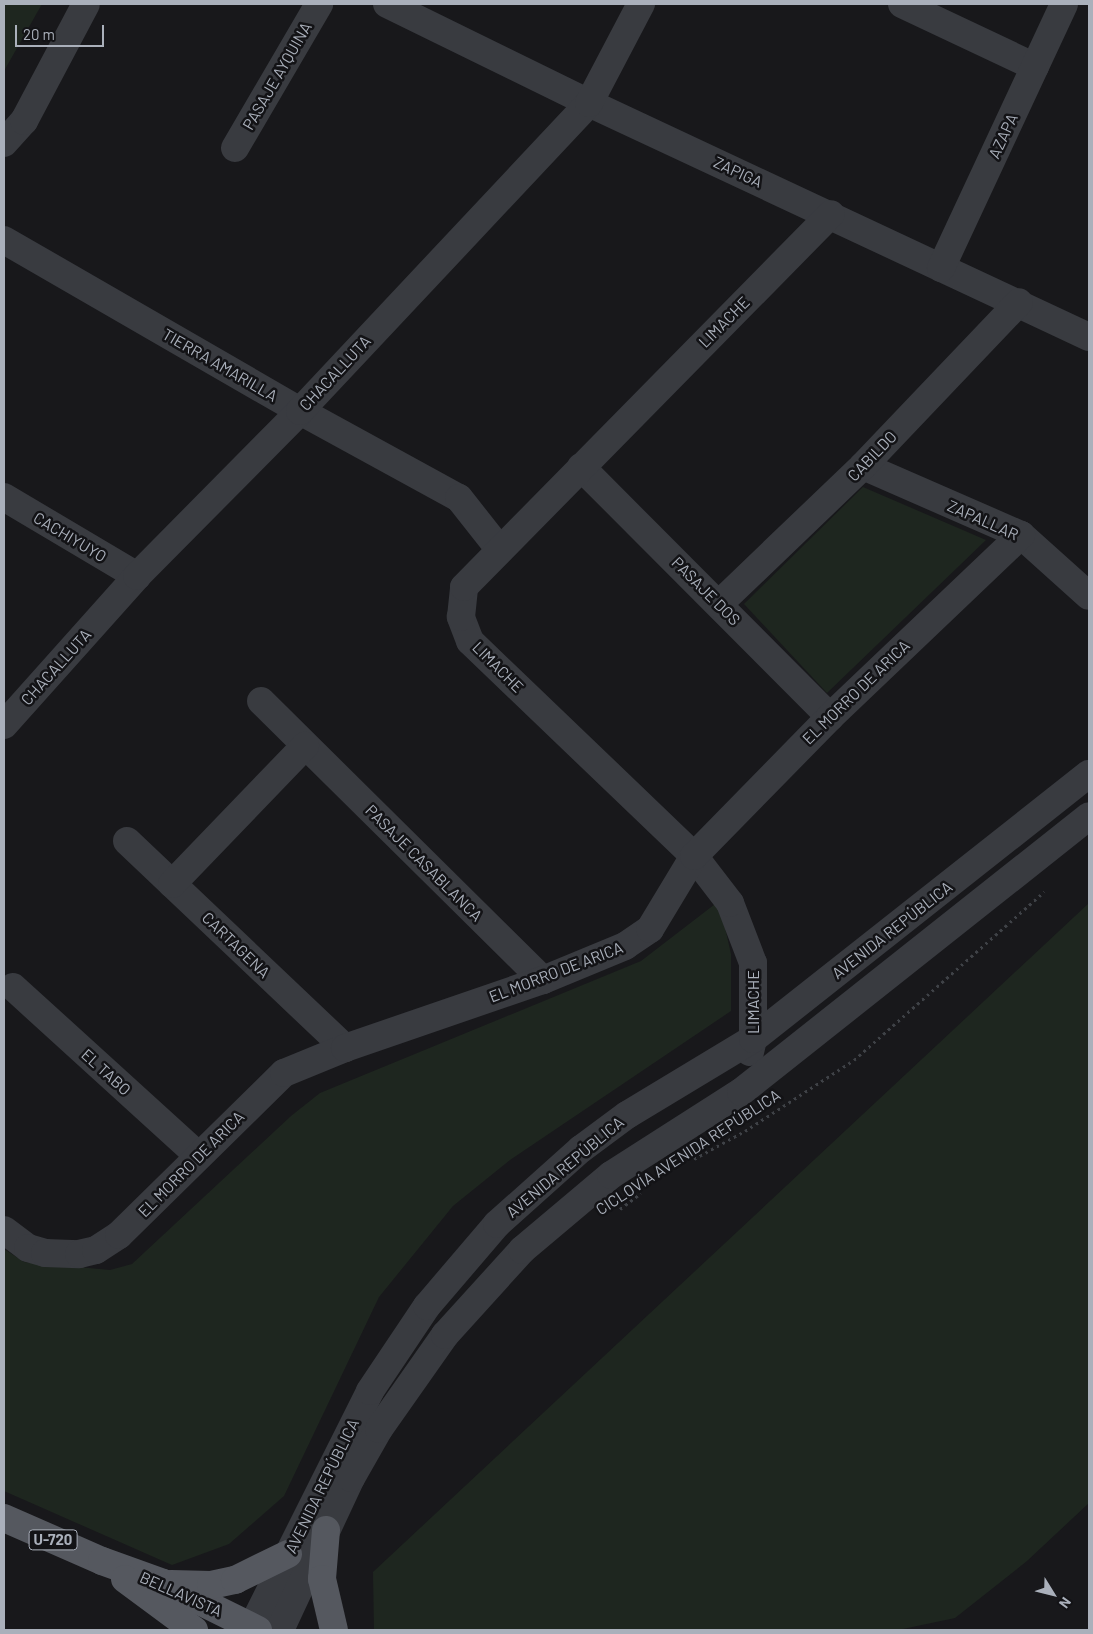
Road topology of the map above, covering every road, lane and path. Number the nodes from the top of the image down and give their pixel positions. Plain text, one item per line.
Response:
1 (86, 4) edge
2 (319, 4) edge
3 (387, 4) edge
4 (641, 4) edge
5 (902, 4) edge
6 (1064, 4) edge
7 (1035, 67) junction
8 (589, 103) junction
9 (4, 142) edge
10 (235, 148) dead end
11 (831, 214) junction
12 (4, 240) edge
13 (941, 268) junction
14 (1019, 302) junction
15 (1089, 338) edge
16 (300, 411) junction
17 (862, 466) junction
18 (581, 467) junction
19 (4, 497) edge
20 (1022, 535) junction
21 (500, 550) junction
22 (137, 576) junction
23 (1089, 596) edge
24 (719, 604) junction
25 (261, 701) dead end
26 (830, 717) junction
27 (4, 725) edge
28 (305, 746) junction
29 (1089, 774) edge
30 (1089, 816) edge
31 (127, 841) dead end
32 (694, 856) junction
33 (172, 884) junction
34 (1045, 891) dead end
35 (543, 980) junction
36 (13, 987) dead end
37 (753, 1039) junction
38 (345, 1048) junction
39 (741, 1092) junction
40 (199, 1156) junction
41 (692, 1160) dead end
42 (648, 1189) dead end
43 (612, 1214) dead end
44 (4, 1230) edge
45 (4, 1518) edge
46 (326, 1530) junction
47 (288, 1554) junction
48 (102, 1561) junction
49 (163, 1584) junction
50 (253, 1629) edge
51 (194, 1630) edge
52 (280, 1630) edge
53 (334, 1630) edge

1 - 9 street
2 - 10 street, PASAJE AYQUINA
3 - 8 street, ZAPIGA
4 - 8 street, CHACALLUTA
5 - 7 street
6 - 7 street, AZAPA
7 - 13 street, AZAPA
8 - 11 street, ZAPIGA
8 - 16 street, CHACALLUTA
11 - 13 street, ZAPIGA
11 - 18 street, LIMACHE
12 - 16 street, TIERRA AMARILLA
13 - 14 street, ZAPIGA
14 - 15 street, ZAPIGA
14 - 17 street, CABILDO
16 - 21 street, TIERRA AMARILLA
16 - 22 street, CHACALLUTA
17 - 20 street, ZAPALLAR
17 - 24 street, CABILDO
18 - 21 street, LIMACHE
18 - 24 street, PASAJE DOS
19 - 22 street, CACHIYUYO
20 - 23 street, ZAPALLAR
20 - 26 street, EL MORRO DE ARICA
21 - 32 street, LIMACHE
22 - 27 street, CHACALLUTA
24 - 26 street, PASAJE DOS
25 - 28 street, PASAJE CASABLANCA
26 - 32 street, EL MORRO DE ARICA
28 - 33 street
28 - 35 street, PASAJE CASABLANCA
29 - 37 street, AVENIDA REPÚBLICA
30 - 39 street, AVENIDA REPÚBLICA
31 - 33 street, CARTAGENA
32 - 35 street, EL MORRO DE ARICA
32 - 37 street, LIMACHE
33 - 38 street, CARTAGENA
34 - 41 path, CICLOVÍA AVENIDA REPÚBLICA
35 - 38 street, EL MORRO DE ARICA
36 - 40 street, EL TABO
37 - 39 street, LIMACHE
37 - 47 street, AVENIDA REPÚBLICA
38 - 40 street, EL MORRO DE ARICA
39 - 46 street, AVENIDA REPÚBLICA
40 - 44 street, EL MORRO DE ARICA
42 - 43 path, CICLOVÍA AVENIDA REPÚBLICA
45 - 48 main road, BELLAVISTA / U-720
46 - 52 street, AVENIDA REPÚBLICA
46 - 53 main road
47 - 49 main road
47 - 50 street, AVENIDA REPÚBLICA
48 - 49 main road, BELLAVISTA / U-720
48 - 51 main road, BELLAVISTA
49 - 50 main road, BELLAVISTA

